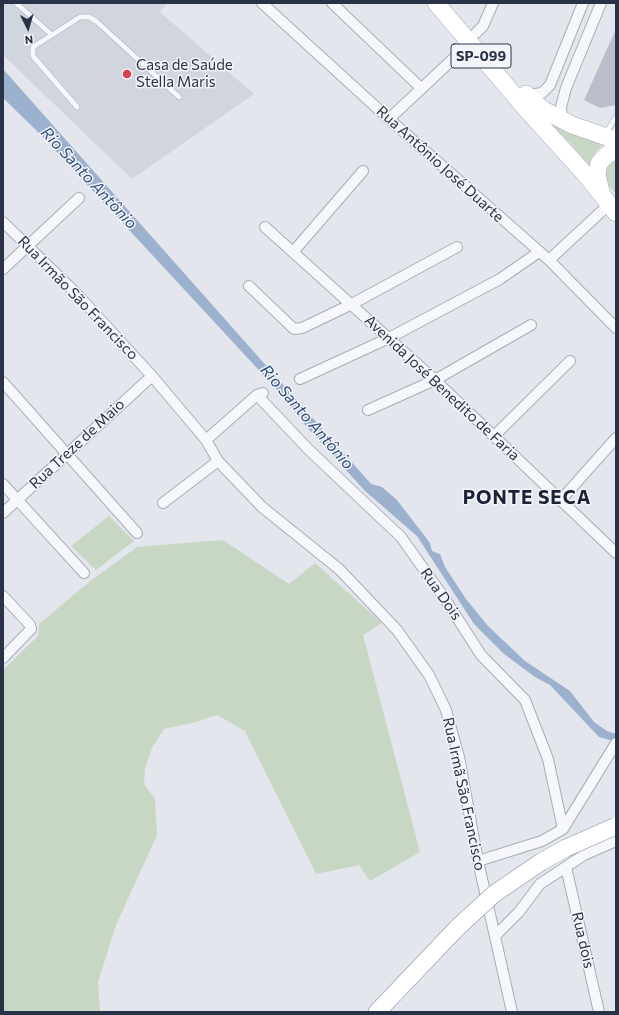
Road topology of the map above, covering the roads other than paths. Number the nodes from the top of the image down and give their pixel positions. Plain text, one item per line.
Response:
1 (16, 3) edge
2 (262, 3) edge
3 (332, 3) edge
4 (436, 3) edge
5 (450, 3) edge
6 (493, 3) edge
7 (583, 3) edge
8 (600, 3) edge
9 (52, 35) junction
10 (473, 38) junction
11 (421, 88) junction
12 (526, 95) junction
13 (179, 97) dead end
14 (77, 108) dead end
15 (389, 119) junction
16 (615, 119) edge
17 (562, 120) junction
18 (613, 138) edge
19 (363, 171) dead end
20 (79, 198) dead end
21 (610, 205) edge
22 (3, 222) edge
23 (264, 228) dead end
24 (29, 246) junction
25 (457, 247) dead end
26 (293, 252) junction
27 (539, 252) junction
28 (549, 260) junction
29 (3, 269) edge
30 (249, 286) dead end
31 (352, 304) junction
32 (531, 325) dead end
33 (616, 328) edge
34 (389, 338) junction
35 (570, 361) dead end
36 (152, 376) junction
37 (300, 379) dead end
38 (435, 380) junction
39 (3, 382) edge
40 (368, 410) dead end
41 (495, 436) junction
42 (616, 438) edge
43 (206, 440) junction
44 (67, 453) junction
45 (218, 461) junction
46 (3, 484) edge
47 (17, 499) junction
48 (560, 501) junction
49 (163, 503) dead end
50 (3, 512) edge
51 (137, 533) dead end
52 (616, 553) edge
53 (84, 573) dead end
54 (3, 596) edge
55 (3, 658) edge
56 (616, 743) edge
57 (616, 826) edge
58 (563, 829) junction
59 (616, 841) edge
60 (478, 861) junction
61 (566, 867) junction
62 (496, 934) junction
63 (377, 1012) edge
64 (512, 1012) edge
65 (599, 1012) edge

1 - 9 lane
2 - 15 street, Rua Antônio José Duarte
3 - 11 street
4 - 10 main road, SP-099
5 - 10 main road, SP-099
6 - 10 street
7 - 12 street
8 - 17 street
9 - 13 lane
9 - 14 lane
10 - 11 street
10 - 12 main road, SP-099
10 - 21 main road, SP-099
11 - 15 street
12 - 17 main road, SP-099
15 - 27 street, Rua Antônio José Duarte
16 - 18 lane
17 - 18 main road, SP-099
18 - 21 main road
19 - 26 street
20 - 24 street
21 - 28 street
22 - 24 street, Rua Irmão São Francisco
23 - 26 street, Avenida José Benedito de Faria
24 - 29 street
24 - 36 street, Rua Irmão São Francisco
25 - 31 street
26 - 31 street, Avenida José Benedito de Faria
27 - 28 street, Rua Antônio José Duarte
27 - 34 street
28 - 33 street, Rua Antônio José Duarte
30 - 31 street
31 - 34 street, Avenida José Benedito de Faria
32 - 38 street
34 - 37 street
34 - 38 street, Avenida José Benedito de Faria
35 - 41 street
36 - 43 street, Rua Irmã São Francisco
36 - 44 street, Rua Treze de Maio
38 - 40 street
38 - 41 street, Avenida José Benedito de Faria
39 - 44 street
41 - 48 street, Avenida José Benedito de Faria
42 - 48 street
43 - 45 street, Rua Irmã São Francisco
43 - 58 street, Rua Dois
44 - 47 street, Rua Treze de Maio
44 - 51 street
45 - 49 street
45 - 60 street, Rua Irmã São Francisco
46 - 47 street
47 - 50 street, Rua Treze de Maio
47 - 53 street
48 - 52 street, Avenida José Benedito de Faria
54 - 55 street
56 - 58 street
57 - 63 main road, bridge
58 - 60 street
59 - 61 street
60 - 62 street, Rua Irmã São Francisco
61 - 62 street
61 - 65 street, Rua dois
62 - 64 street, Rua Irmã São Francisco

